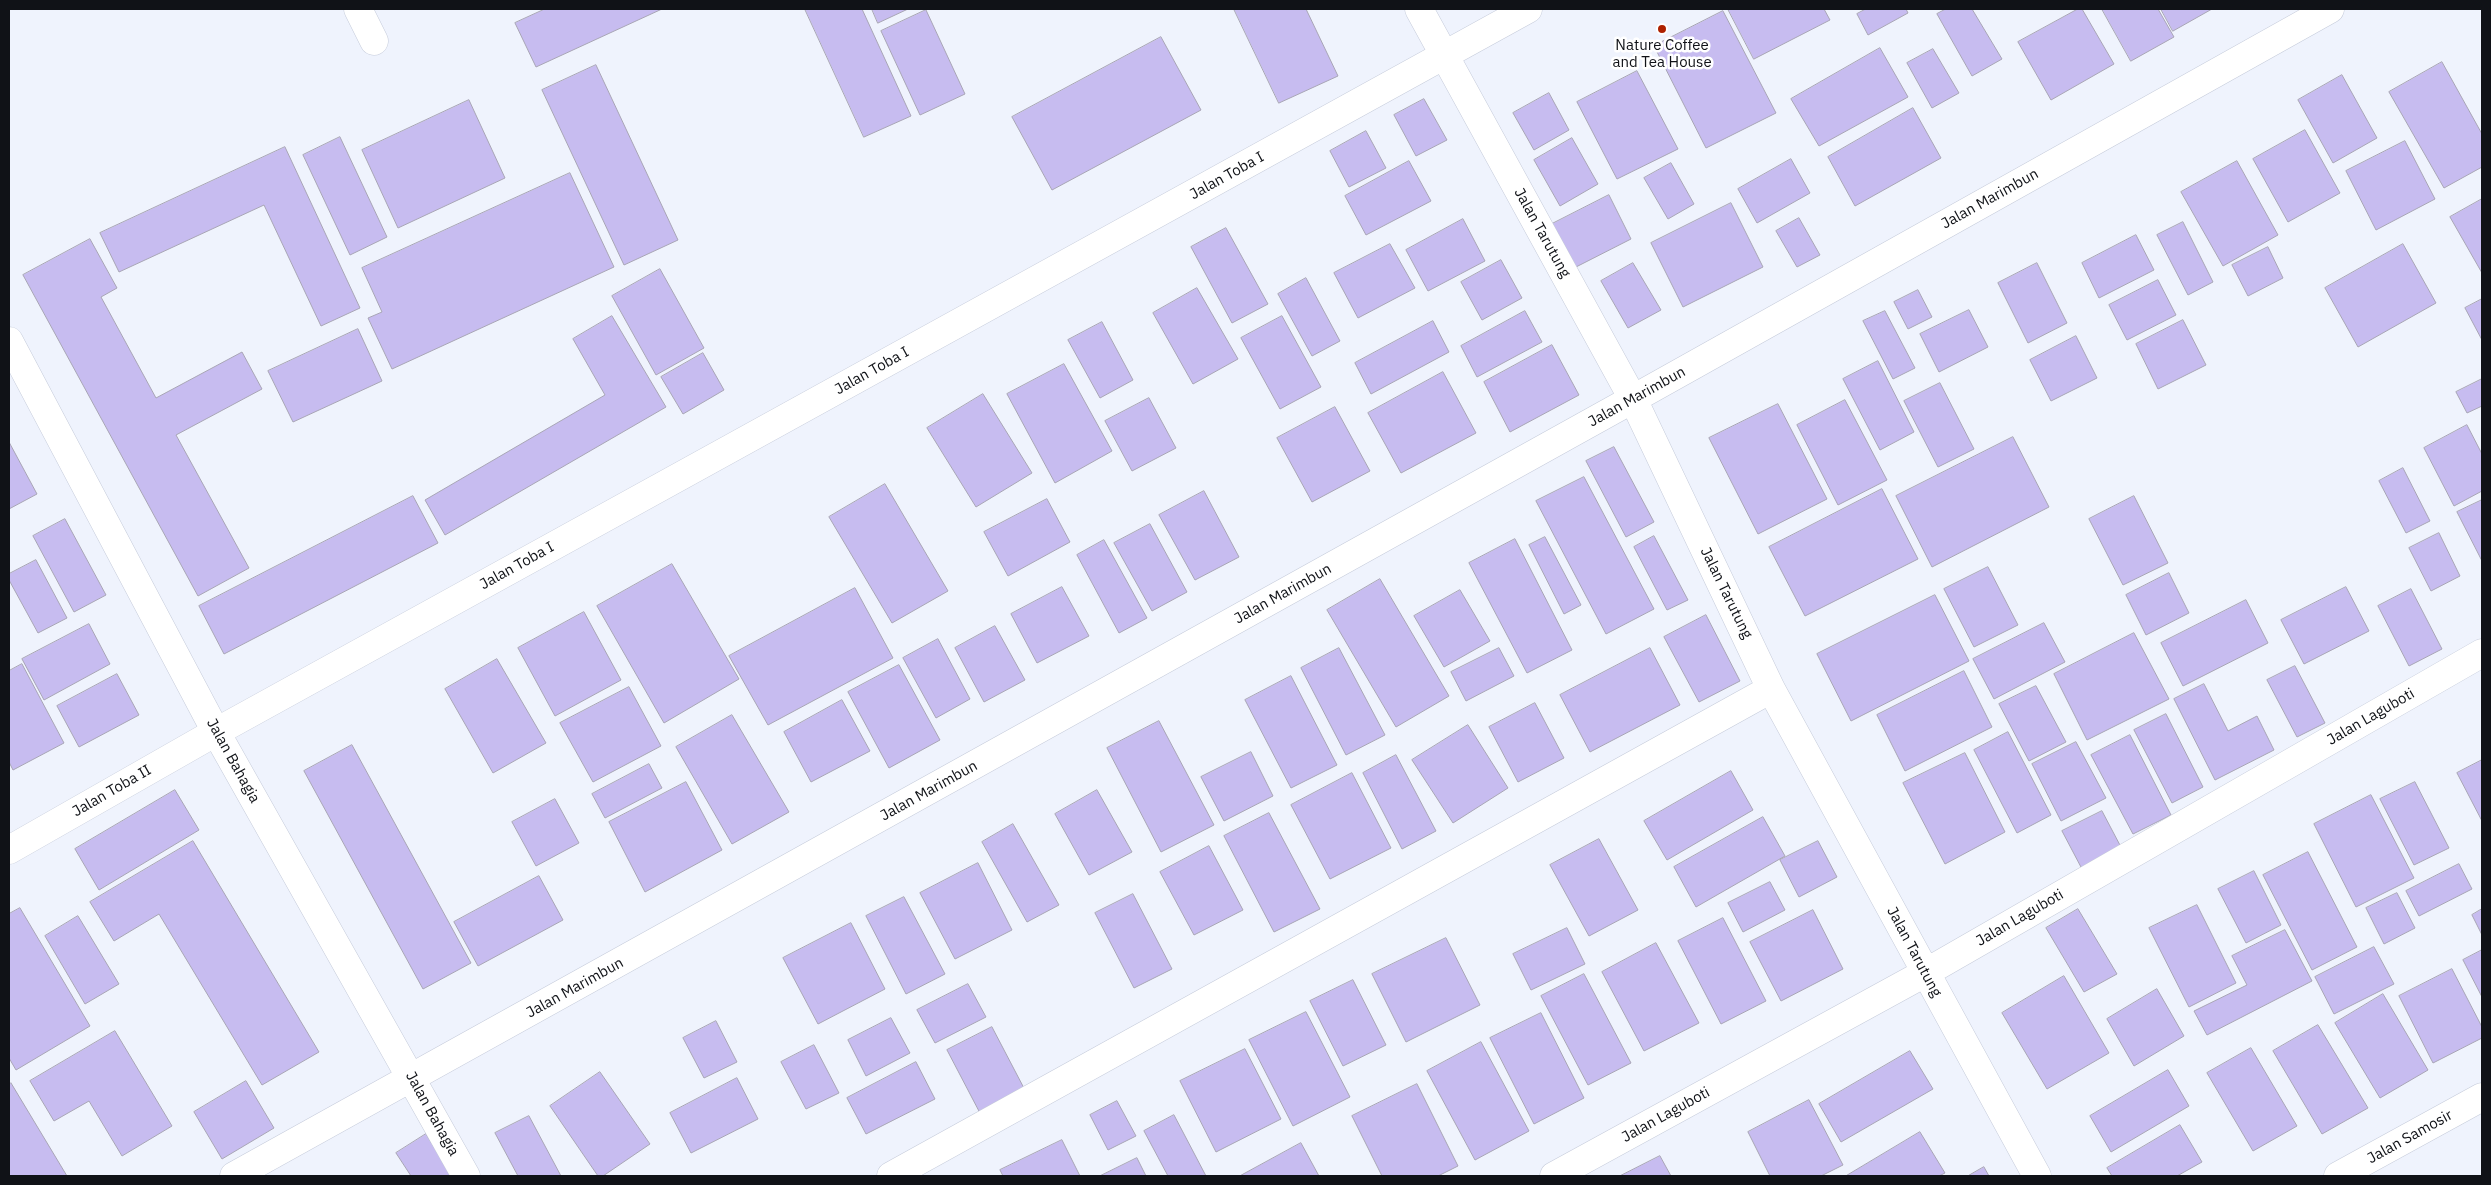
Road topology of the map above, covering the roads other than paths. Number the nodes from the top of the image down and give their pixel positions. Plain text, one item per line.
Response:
1 (358, 9) edge
2 (1419, 9) edge
3 (1528, 9) edge
4 (2330, 9) edge
5 (374, 41) dead end
6 (1445, 56) junction
7 (9, 341) edge
8 (1633, 399) junction
9 (2482, 653) edge
10 (1771, 689) junction
11 (216, 732) junction
12 (9, 850) edge
13 (1925, 973) junction
14 (413, 1078) junction
15 (2482, 1097) edge
16 (234, 1176) edge
17 (466, 1176) edge
18 (891, 1176) edge
19 (1554, 1176) edge
20 (2036, 1176) edge
21 (2338, 1176) edge

1 - 5 street
2 - 6 street, Jalan Tarutung
3 - 6 street, Jalan Toba I
4 - 8 street, Jalan Marimbun
6 - 8 street, Jalan Tarutung
6 - 11 street, Jalan Toba I
7 - 11 street, Jalan Bahagia
8 - 10 street, Jalan Tarutung
8 - 14 street, Jalan Marimbun
9 - 13 street, Jalan Laguboti
10 - 13 street, Jalan Tarutung
10 - 18 street
11 - 12 street, Jalan Toba II
11 - 14 street, Jalan Bahagia
13 - 19 street, Jalan Laguboti
13 - 20 street, Jalan Tarutung
14 - 16 street, Jalan Marimbun
14 - 17 street, Jalan Bahagia
15 - 21 street, Jalan Samosir

